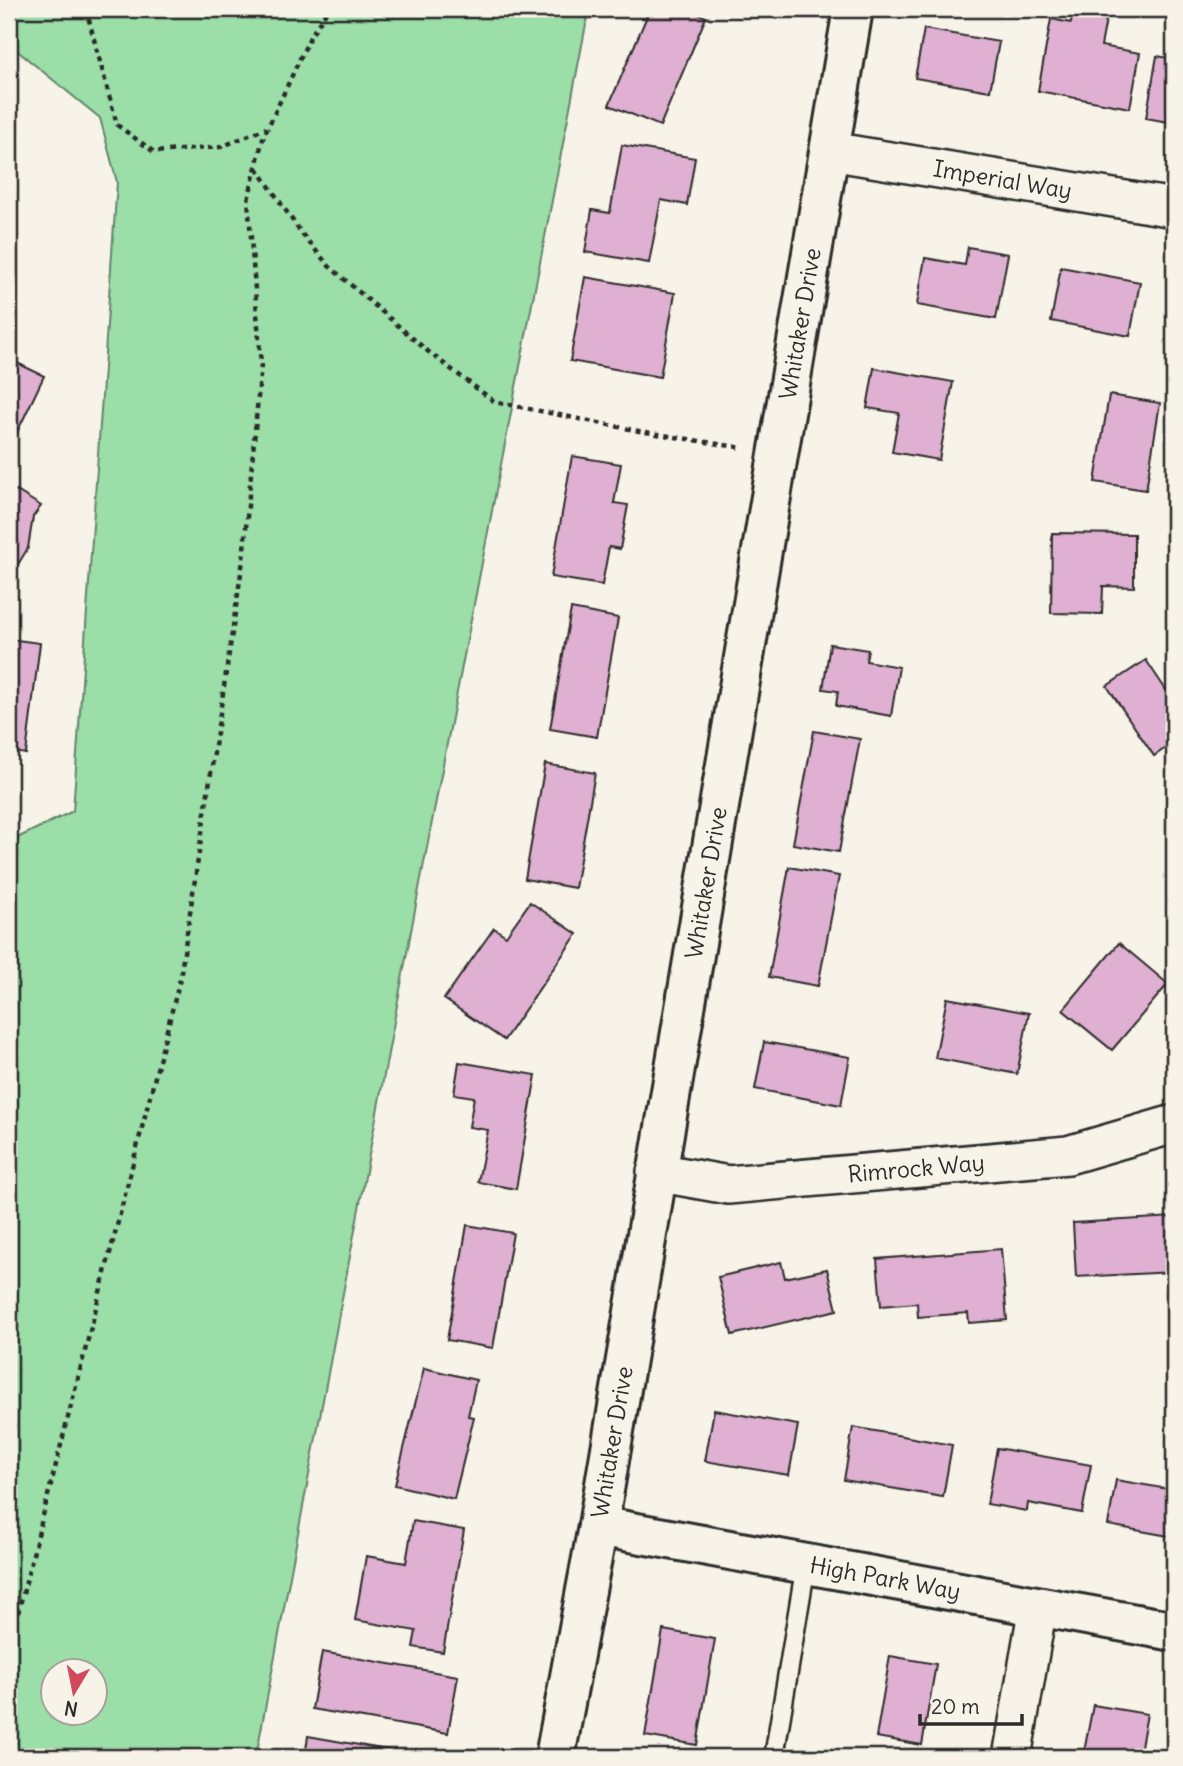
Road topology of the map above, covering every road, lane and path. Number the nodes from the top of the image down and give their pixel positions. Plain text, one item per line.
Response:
1 (86, 9) edge
2 (328, 9) edge
3 (853, 9) edge
4 (268, 127) junction
5 (830, 151) junction
6 (256, 167) junction
7 (1174, 208) edge
8 (779, 454) junction
9 (1174, 1124) edge
10 (656, 1172) junction
11 (598, 1526) junction
12 (806, 1564) junction
13 (1038, 1606) junction
14 (9, 1631) edge
15 (1174, 1631) edge
16 (555, 1757) edge
17 (774, 1757) edge
18 (1012, 1757) edge

1 - 4 path
2 - 4 path
3 - 5 street, Whitaker Drive
4 - 6 path
5 - 7 street, Imperial Way
5 - 8 street, Whitaker Drive
6 - 8 path
6 - 14 path
8 - 10 street, Whitaker Drive
9 - 10 street, Rimrock Way
10 - 11 street, Whitaker Drive
11 - 12 street, High Park Way
11 - 16 street, Whitaker Drive
12 - 13 street, High Park Way
12 - 17 lane
13 - 15 street, High Park Way
13 - 18 street

